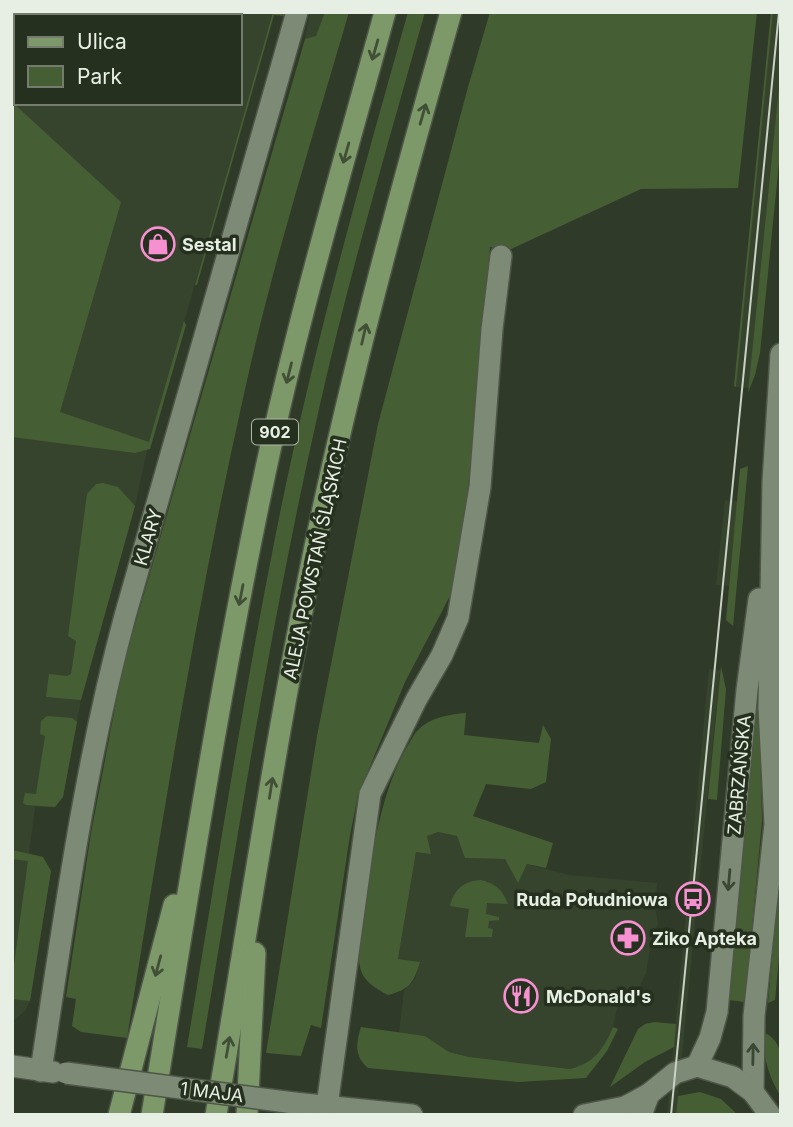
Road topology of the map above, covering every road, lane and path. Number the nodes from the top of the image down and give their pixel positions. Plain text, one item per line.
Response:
1 (298, 12) edge
2 (386, 12) edge
3 (451, 12) edge
4 (501, 256) dead end
5 (781, 354) edge
6 (773, 482) junction
7 (206, 781) junction
8 (260, 855) junction
9 (12, 1066) edge
10 (697, 1066) junction
11 (41, 1071) junction
12 (753, 1091) junction
13 (649, 1094) junction
14 (327, 1106) junction
15 (120, 1115) edge
16 (152, 1115) edge
17 (216, 1115) edge
18 (247, 1115) edge
19 (412, 1115) edge
20 (584, 1115) edge
21 (641, 1115) edge
22 (770, 1115) edge

1 - 11 street, KLARY
2 -> 7 main road, 902
8 -> 3 main road, ALEJA POWSTAŃ ŚLĄSKICH
4 - 14 street
5 - 6 street, ZABRZAŃSKA
6 -> 10 street, ZABRZAŃSKA
12 -> 6 street, ZABRZAŃSKA
7 -> 15 main road
7 - 16 main road, 902
17 -> 8 main road, ALEJA POWSTAŃ ŚLĄSKICH
8 - 18 main road
9 - 11 street, 1 MAJA
10 - 12 street
10 - 13 street
11 - 14 street, 1 MAJA, bridge
12 - 22 street
13 - 20 street
13 - 21 street
14 - 19 street, 1 MAJA

